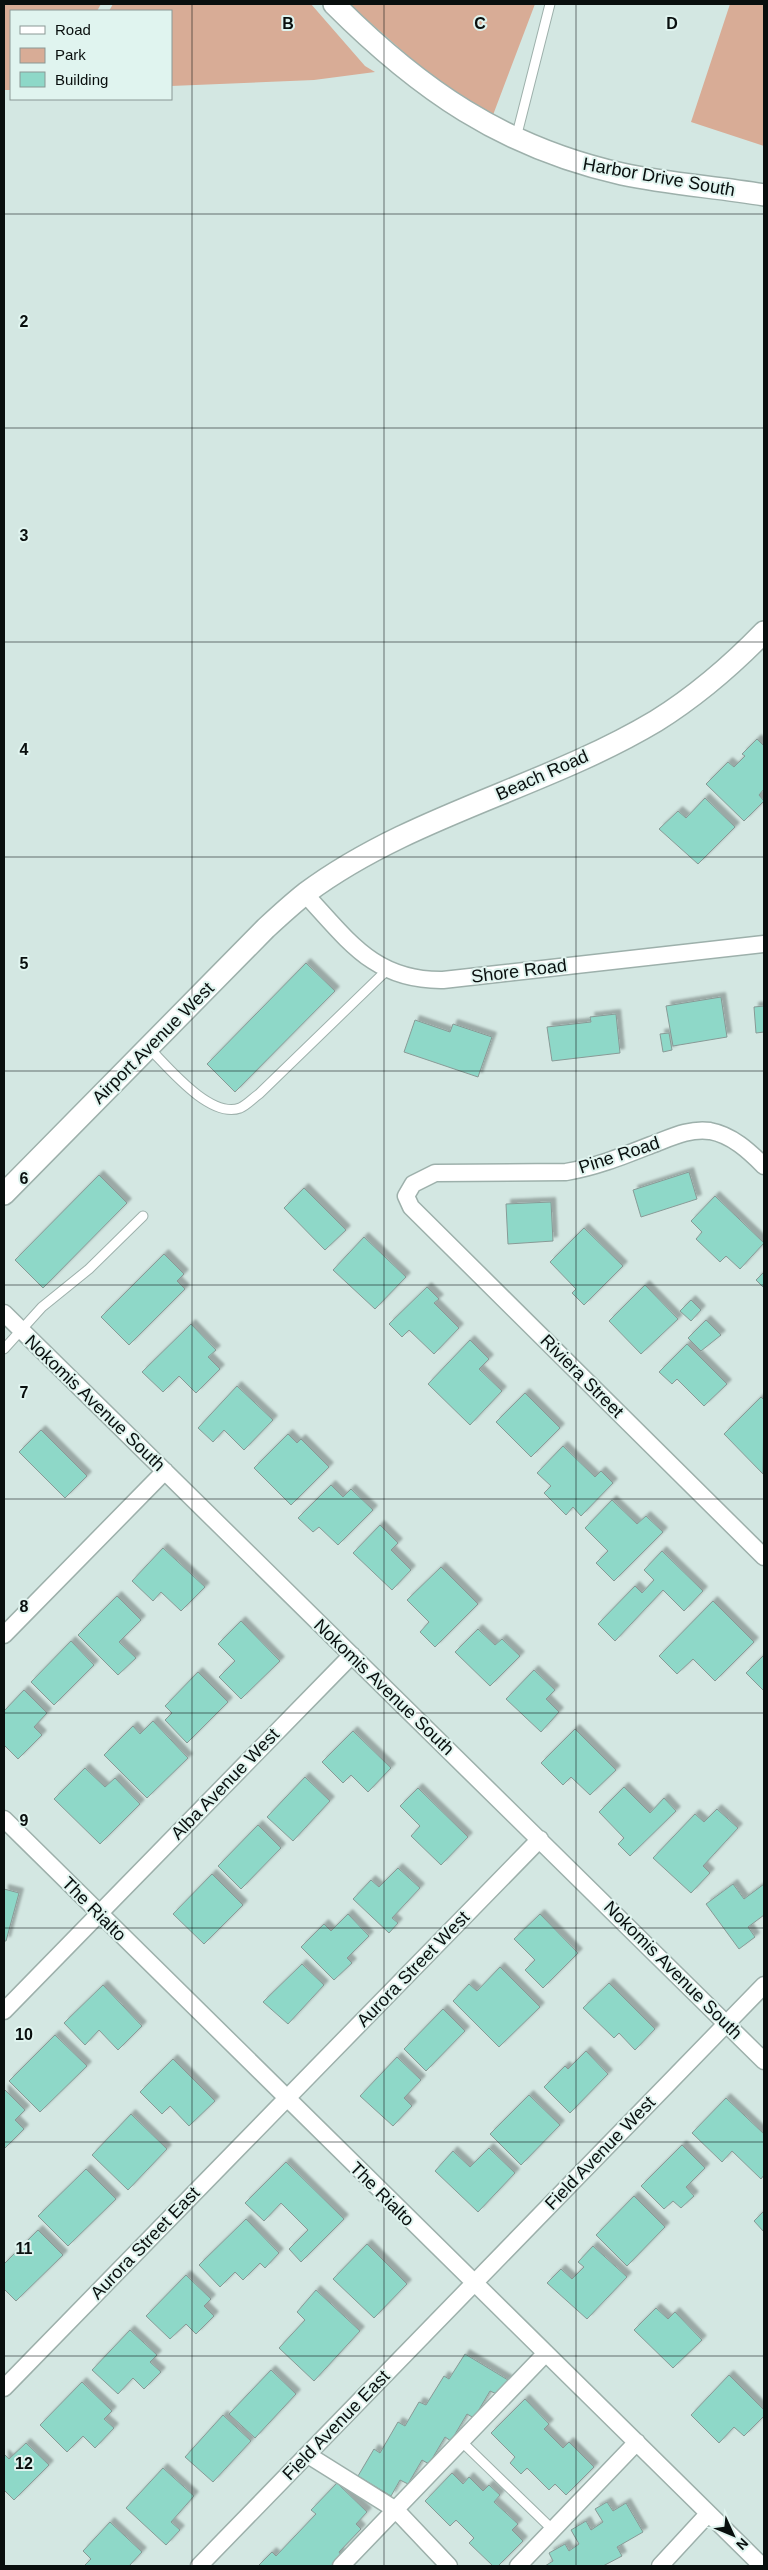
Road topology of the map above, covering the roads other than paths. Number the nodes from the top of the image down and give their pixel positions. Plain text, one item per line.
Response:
1 (334, 4) edge
2 (550, 4) edge
3 (516, 138) junction
4 (764, 196) edge
5 (764, 632) edge
6 (305, 894) junction
7 (764, 944) edge
8 (387, 970) junction
9 (148, 1048) junction
10 (764, 1166) edge
11 (407, 1192) joint
12 (4, 1194) edge
13 (143, 1216) dead end
14 (4, 1312) edge
15 (21, 1329) junction
16 (4, 1349) edge
17 (165, 1471) junction
18 (764, 1557) edge
19 (4, 1635) edge
20 (352, 1655) junction
21 (4, 1819) edge
22 (540, 1839) junction
23 (99, 1914) junction
24 (764, 1985) edge
25 (4, 2011) edge
26 (727, 2023) junction
27 (764, 2061) edge
28 (287, 2098) junction
29 (473, 2284) junction
30 (546, 2354) junction
31 (4, 2388) edge
32 (461, 2441) junction
33 (637, 2442) junction
34 (308, 2455) junction
35 (396, 2510) junction
36 (708, 2514) junction
37 (554, 2531) junction
38 (205, 2564) edge
39 (341, 2566) edge
40 (448, 2566) edge
41 (518, 2566) edge
42 (660, 2566) edge
43 (762, 2566) edge

1 - 3 street, Harbor Drive South
2 - 3 lane
3 - 4 street, Harbor Drive South
5 - 6 street, Beach Road
6 - 8 street, Shore Road
6 - 9 street, Airport Avenue West
7 - 8 street, Shore Road
8 - 9 lane
9 - 12 street, Airport Avenue West
10 - 11 street, Pine Road
11 - 18 street, Riviera Street
13 - 15 lane
14 - 15 street, Nokomis Avenue South
15 - 16 lane
15 - 17 street, Nokomis Avenue South
17 - 19 street
17 - 20 street, Nokomis Avenue South
20 - 22 street, Nokomis Avenue South
20 - 23 street, Alba Avenue West
21 - 23 street, The Rialto
22 - 26 street, Nokomis Avenue South
22 - 28 street, Aurora Street West
23 - 25 street, Alba Avenue West
23 - 28 street, The Rialto
24 - 26 street, Field Avenue West
26 - 27 street, Nokomis Avenue South
26 - 29 street, Field Avenue West
28 - 29 street, The Rialto
28 - 31 street, Aurora Street East
29 - 30 street, The Rialto
29 - 34 street, Field Avenue East
30 - 32 street
30 - 33 street, The Rialto
32 - 35 street
32 - 37 lane
33 - 36 street, The Rialto
33 - 37 street
34 - 35 street
34 - 38 street, Field Avenue East
35 - 39 street
35 - 40 street
36 - 42 street
36 - 43 street, The Rialto
37 - 41 street

